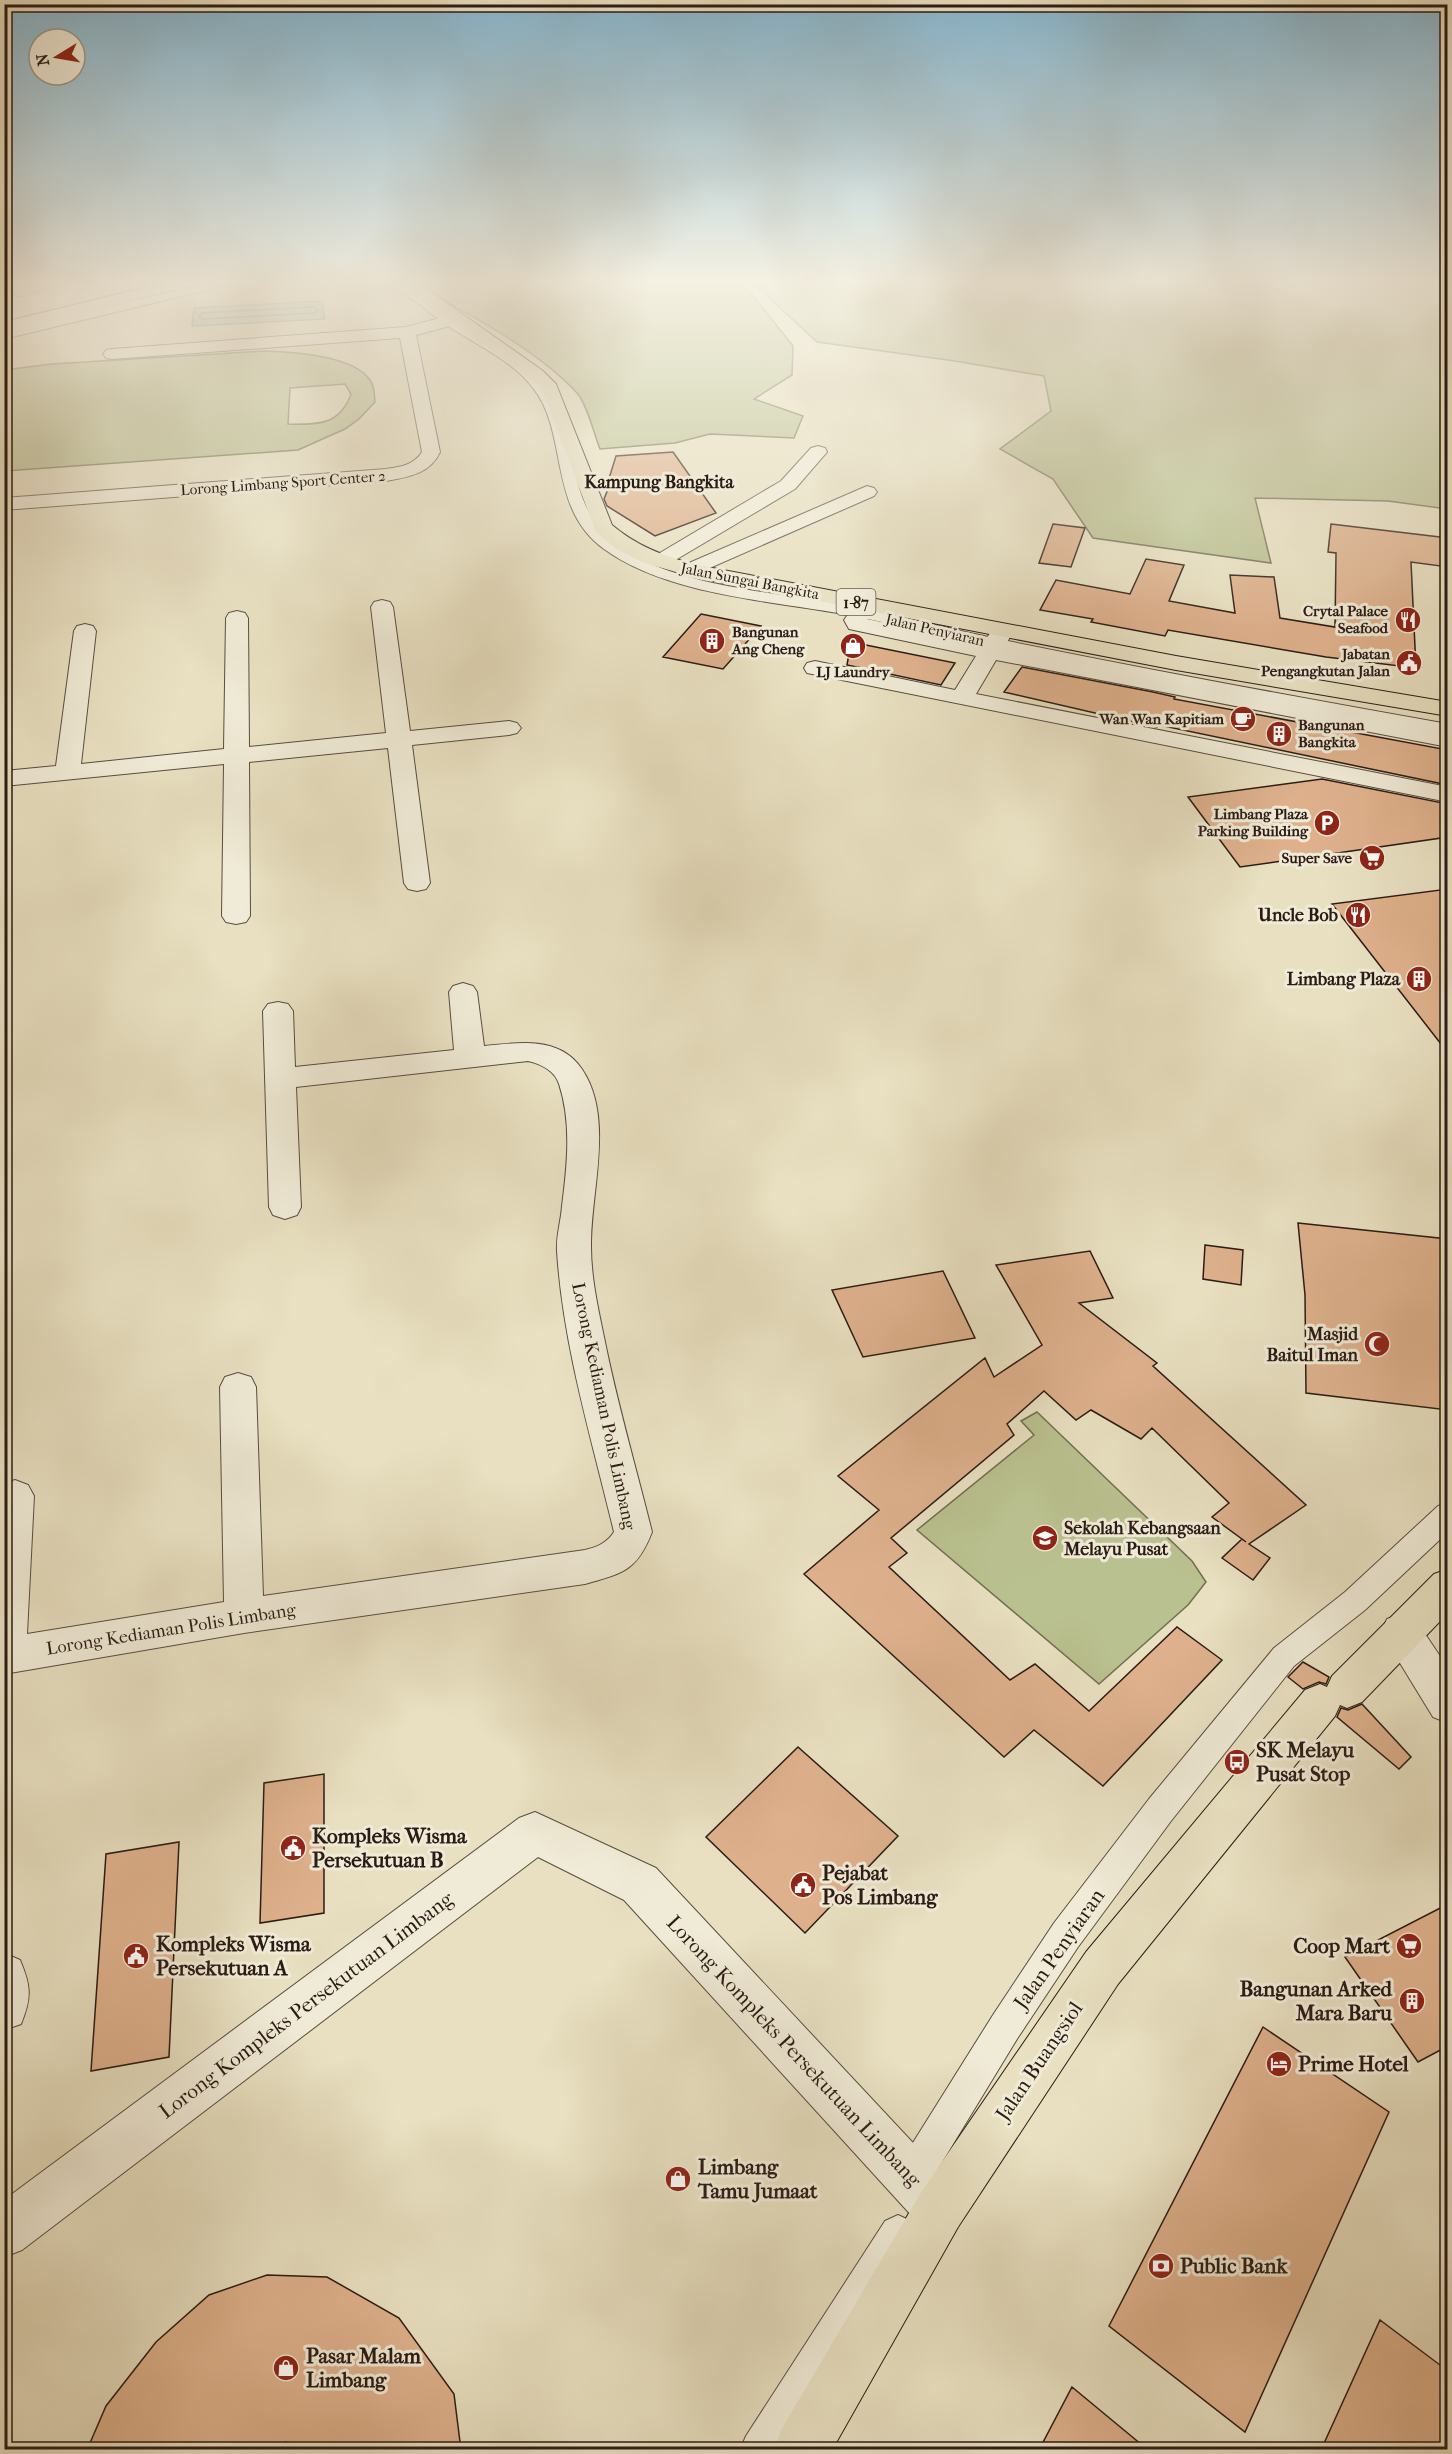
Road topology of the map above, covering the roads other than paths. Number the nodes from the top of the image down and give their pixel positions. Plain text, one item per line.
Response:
1 (420, 397) edge
2 (545, 397) edge
3 (553, 397) edge
4 (818, 452) dead end
5 (867, 492) dead end
6 (4, 504) edge
7 (660, 561) junction
8 (689, 570) junction
9 (382, 607) dead end
10 (864, 608) junction
11 (237, 618) dead end
12 (85, 631) dead end
13 (996, 642) junction
14 (815, 668) dead end
15 (962, 698) junction
16 (1448, 709) edge
17 (1180, 715) junction
18 (509, 728) dead end
19 (1448, 729) edge
20 (399, 740) junction
21 (1448, 740) edge
22 (1388, 741) junction
23 (237, 755) junction
24 (68, 772) junction
25 (4, 778) edge
26 (1448, 795) edge
27 (417, 883) dead end
28 (236, 916) dead end
29 (463, 992) dead end
30 (278, 1011) dead end
31 (470, 1057) junction
32 (280, 1079) junction
33 (285, 1207) dead end
34 (238, 1387) dead end
35 (15, 1496) dead end
36 (1448, 1514) edge
37 (1448, 1586) edge
38 (244, 1616) junction
39 (1401, 1632) junction
40 (5, 1656) edge
41 (1448, 1704) edge
42 (4, 1976) edge
43 (4, 2007) edge
44 (926, 2194) junction
45 (4, 2232) edge
46 (760, 2450) edge
47 (801, 2450) edge

1 - 6 street, Lorong Limbang Sport Center 2
2 - 10 street, Jalan Penyiaran
3 - 7 main road, Jalan Sungai Bangkita / 1-87
4 - 7 street
5 - 8 street
7 - 8 main road, Jalan Sungai Bangkita / 1-87
8 - 10 main road, Jalan Sungai Bangkita / 1-87
9 - 20 street
10 - 13 street
11 - 23 street
12 - 24 street
13 - 15 street
13 - 17 street
13 - 22 main road
14 - 15 street
15 - 17 street
16 - 22 main road
17 - 22 street
17 - 22 street
18 - 20 street
19 - 22 street
20 - 23 street
20 - 27 street
21 - 22 street
22 - 26 street
23 - 24 street
23 - 28 street
24 - 25 street
29 - 31 street
30 - 32 street
31 - 32 street, Lorong Kediaman Polis Limbang
31 - 38 street, Lorong Kediaman Polis Limbang
32 - 33 street
34 - 38 street
35 - 40 street
36 - 44 street, Jalan Penyiaran
37 - 39 main road, Jalan Buangsiol
38 - 40 street, Lorong Kediaman Polis Limbang
39 - 41 street
39 - 44 main road, Jalan Buangsiol
42 - 43 street
44 - 45 street, Lorong Kompleks Persekutuan Limbang
44 - 46 street, Jalan Penyiaran
44 - 47 main road, Jalan Buangsiol

